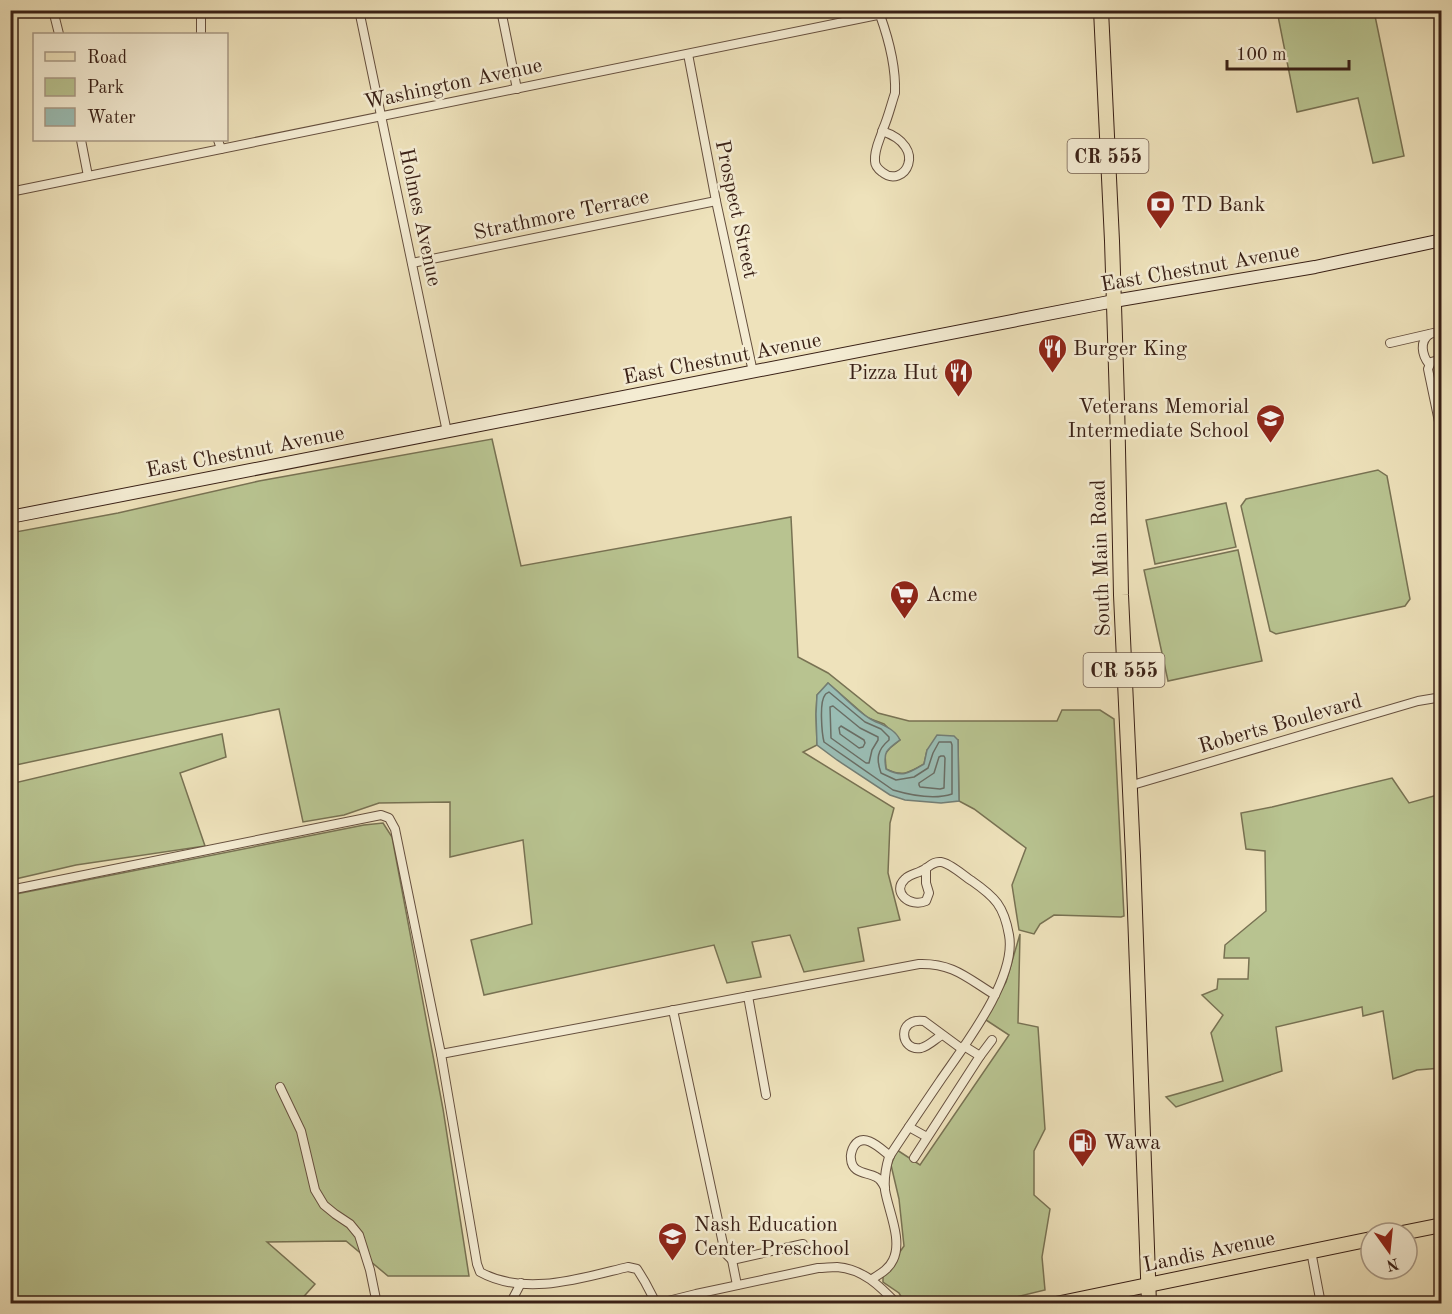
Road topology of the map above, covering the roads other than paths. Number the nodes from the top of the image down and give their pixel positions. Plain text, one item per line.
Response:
1 (54, 10) edge
2 (201, 10) edge
3 (360, 10) edge
4 (501, 10) edge
5 (902, 10) edge
6 (1101, 10) edge
7 (880, 15) junction
8 (58, 33) edge
9 (201, 33) edge
10 (688, 54) junction
11 (517, 89) junction
12 (381, 116) junction
13 (882, 132) junction
14 (81, 141) edge
15 (218, 141) edge
16 (221, 149) junction
17 (88, 176) junction
18 (10, 192) edge
19 (717, 201) junction
20 (1442, 240) edge
21 (412, 263) junction
22 (1114, 301) junction
23 (1442, 331) edge
24 (1431, 333) junction
25 (1390, 343) dead end
26 (1442, 359) edge
27 (1430, 364) junction
28 (753, 372) junction
29 (447, 432) junction
30 (1442, 436) edge
31 (10, 517) edge
32 (1442, 696) edge
33 (1129, 786) junction
34 (926, 868) junction
35 (10, 890) edge
36 (995, 995) junction
37 (748, 996) junction
38 (673, 1010) junction
39 (942, 1035) dead end
40 (992, 1040) dead end
41 (963, 1048) junction
42 (441, 1054) junction
43 (980, 1056) junction
44 (280, 1087) dead end
45 (766, 1095) dead end
46 (909, 1126) junction
47 (927, 1137) junction
48 (890, 1156) junction
49 (914, 1158) dead end
50 (885, 1188) junction
51 (1442, 1225) edge
52 (1419, 1230) edge
53 (1359, 1241) edge
54 (803, 1244) dead end
55 (1311, 1251) junction
56 (732, 1260) junction
57 (872, 1279) junction
58 (521, 1283) junction
59 (737, 1285) junction
60 (1148, 1285) junction
61 (377, 1304) edge
62 (510, 1304) edge
63 (656, 1304) edge
64 (897, 1304) edge
65 (1056, 1304) edge
66 (1149, 1304) edge
67 (1321, 1304) edge

1 - 8 street
2 - 9 street
3 - 12 street, Holmes Avenue
4 - 11 street
5 - 7 street, Washington Avenue
6 - 22 main road, South Main Road / CR 555
7 - 10 street, Washington Avenue
7 - 13 street
10 - 11 street, Washington Avenue
10 - 19 street, Prospect Street
11 - 12 street, Washington Avenue
12 - 16 street, Washington Avenue
12 - 21 street, Holmes Avenue
13 - 13 street
14 - 17 street
15 - 16 street
16 - 17 street, Washington Avenue
17 - 18 street, Washington Avenue
19 - 21 street, Strathmore Terrace
19 - 28 street, Prospect Street
20 - 22 street, East Chestnut Avenue
21 - 29 street, Holmes Avenue
22 - 28 street, East Chestnut Avenue
22 - 33 main road, South Main Road / CR 555
23 - 24 street
24 - 25 street
24 - 27 street
26 - 27 street
27 - 30 street
28 - 29 street, East Chestnut Avenue
29 - 31 street, East Chestnut Avenue
32 - 33 street, Roberts Boulevard
33 - 60 main road, South Main Road / CR 555
34 - 34 street
34 - 36 street
35 - 42 street
36 - 37 street
36 - 41 street
37 - 38 street
37 - 45 street
38 - 42 street
38 - 56 street
39 - 41 street
40 - 43 street
41 - 43 street
41 - 46 street
42 - 58 street
43 - 47 street
44 - 61 street
46 - 47 street
46 - 48 street
47 - 49 street
48 - 50 street
48 - 50 street
50 - 57 street
51 - 52 main road
53 - 55 main road, Landis Avenue
54 - 56 street
55 - 60 main road, Landis Avenue
55 - 67 street
56 - 59 street
57 - 59 street
57 - 64 street
58 - 62 street
58 - 63 street
59 - 63 street
60 - 65 main road, Landis Avenue
60 - 66 main road, South Main Road

